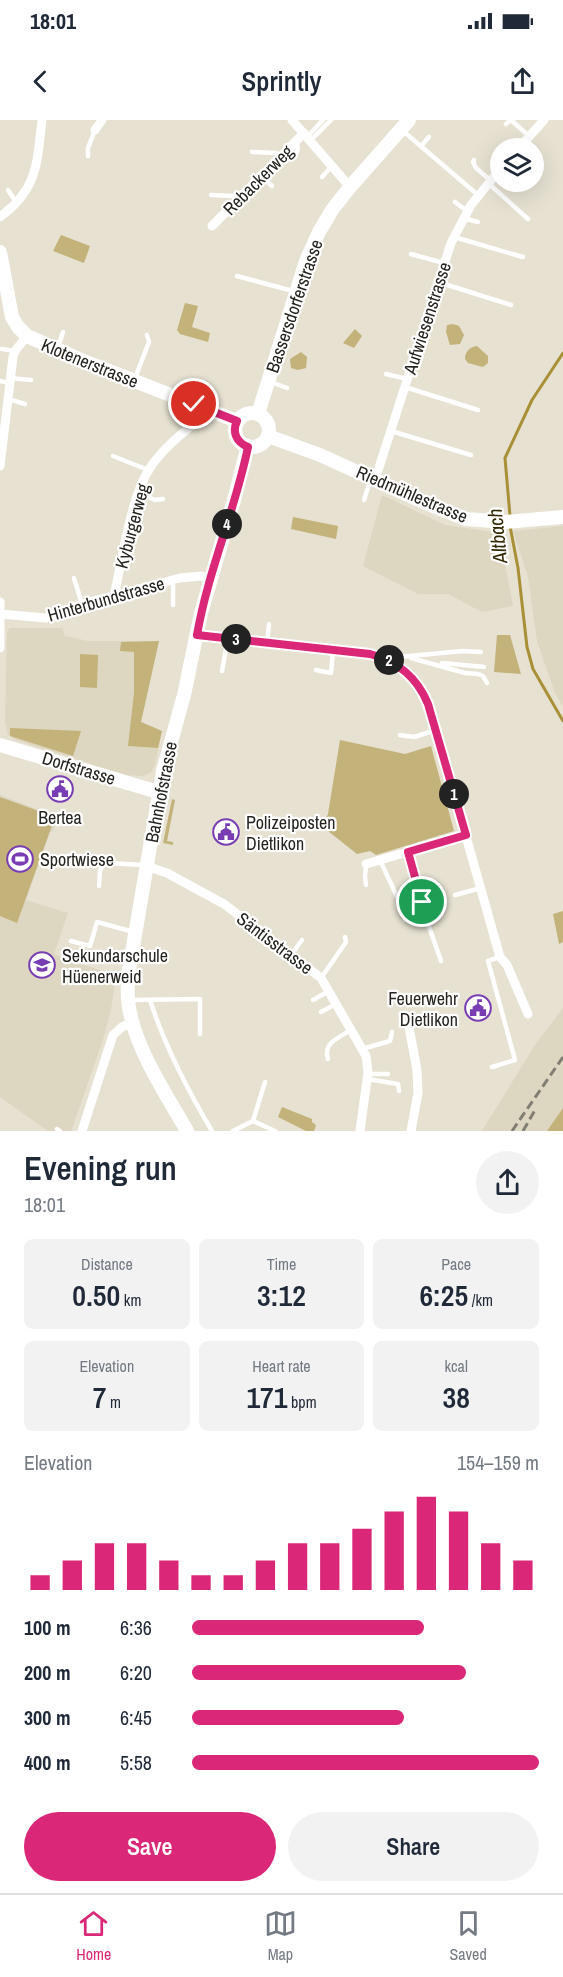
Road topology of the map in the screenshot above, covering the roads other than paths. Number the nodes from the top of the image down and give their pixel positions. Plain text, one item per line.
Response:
1 (42, 120) edge
2 (102, 120) edge
3 (292, 120) edge
4 (323, 120) edge
5 (331, 120) edge
6 (544, 120) edge
7 (506, 124) dead end
8 (405, 125) edge
9 (94, 130) joint
10 (529, 136) joint
11 (307, 137) junction
12 (429, 137) dead end
13 (296, 141) junction
14 (421, 146) junction
15 (252, 152) dead end
16 (281, 155) junction
17 (88, 156) dead end
18 (293, 158) dead end
19 (474, 160) dead end
20 (332, 167) junction
21 (261, 176) junction
22 (322, 177) dead end
23 (489, 181) junction
24 (272, 186) dead end
25 (350, 187) junction
26 (8, 190) dead end
27 (211, 195) dead end
28 (478, 195) junction
29 (239, 199) junction
30 (16, 202) junction
31 (455, 202) dead end
32 (465, 214) junction
33 (0, 217) edge
34 (528, 219) dead end
35 (478, 222) dead end
36 (212, 226) dead end
37 (454, 237) junction
38 (0, 252) edge
39 (411, 254) dead end
40 (523, 257) dead end
41 (444, 263) junction
42 (237, 276) dead end
43 (438, 282) junction
44 (296, 292) junction
45 (511, 305) dead end
46 (63, 332) dead end
47 (147, 335) dead end
48 (27, 336) junction
49 (2, 349) dead end
50 (57, 349) junction
51 (15, 351) junction
52 (386, 374) dead end
53 (31, 380) dead end
54 (7, 381) edge
55 (134, 381) junction
56 (268, 381) junction
57 (406, 383) junction
58 (287, 388) dead end
59 (5, 404) edge
60 (25, 404) dead end
61 (478, 410) dead end
62 (210, 411) junction
63 (258, 414) junction
64 (237, 421) junction
65 (391, 431) junction
66 (268, 436) junction
67 (248, 447) junction
68 (471, 455) dead end
69 (113, 456) dead end
70 (0, 466) edge
71 (148, 470) junction
72 (373, 480) junction
73 (138, 493) junction
74 (163, 499) dead end
75 (364, 500) dead end
76 (563, 518) edge
77 (74, 578) dead end
78 (210, 578) junction
79 (173, 580) junction
80 (114, 596) junction
81 (0, 602) edge
82 (82, 604) junction
83 (173, 605) dead end
84 (0, 614) edge
85 (269, 624) dead end
86 (197, 635) junction
87 (228, 639) junction
88 (267, 643) junction
89 (0, 648) edge
90 (333, 650) junction
91 (481, 652) dead end
92 (406, 657) junction
93 (386, 658) junction
94 (430, 662) junction
95 (484, 668) dead end
96 (316, 670) dead end
97 (222, 671) dead end
98 (487, 683) dead end
99 (436, 730) junction
100 (400, 735) dead end
101 (0, 745) edge
102 (158, 792) junction
103 (466, 835) junction
104 (408, 852) junction
105 (380, 860) junction
106 (366, 864) joint
107 (146, 866) junction
108 (366, 885) dead end
109 (99, 886) dead end
110 (481, 888) junction
111 (394, 889) junction
112 (388, 892) dead end
113 (455, 895) dead end
114 (405, 920) dead end
115 (134, 932) junction
116 (345, 937) dead end
117 (302, 940) dead end
118 (70, 941) dead end
119 (291, 955) junction
120 (500, 957) junction
121 (441, 961) dead end
122 (321, 978) junction
123 (329, 992) junction
124 (313, 999) dead end
125 (128, 1000) junction
126 (150, 1000) junction
127 (336, 1004) junction
128 (321, 1012) dead end
129 (528, 1014) dead end
130 (132, 1023) junction
131 (409, 1027) dead end
132 (351, 1030) junction
133 (392, 1032) dead end
134 (200, 1034) dead end
135 (362, 1049) junction
136 (328, 1059) dead end
137 (492, 1067) dead end
138 (388, 1074) dead end
139 (367, 1077) junction
140 (265, 1082) dead end
141 (399, 1091) dead end
142 (253, 1121) junction
143 (82, 1131) edge
144 (187, 1131) edge
145 (212, 1131) edge
146 (233, 1131) edge
147 (274, 1131) edge
148 (360, 1131) edge
149 (411, 1131) edge

1 - 30 street
2 - 9 street
3 - 11 street, Rebackerweg
4 - 11 lane
5 - 11 lane
6 - 10 street
7 - 10 lane
8 - 14 lane
8 - 25 street, Bassersdorferstrasse
9 - 17 lane
11 - 13 street, Rebackerweg
11 - 20 street, Rebackerweg
12 - 14 lane
13 - 16 street, Rebackerweg
13 - 18 lane
14 - 28 lane
15 - 16 lane
16 - 21 street, Rebackerweg
19 - 23 lane
20 - 22 lane
20 - 25 street, Rebackerweg
21 - 24 lane
21 - 29 street, Rebackerweg
23 - 28 street, Aufwiesenstrasse
23 - 34 lane
25 - 44 street, Bassersdorferstrasse
26 - 30 lane
27 - 29 lane
28 - 32 street, Aufwiesenstrasse
29 - 36 street, Rebackerweg
30 - 33 street
31 - 32 lane
32 - 35 lane
32 - 37 street, Aufwiesenstrasse
37 - 40 lane
37 - 41 street, Aufwiesenstrasse
38 - 48 street, Klotenerstrasse
39 - 41 lane
41 - 43 street, Aufwiesenstrasse
42 - 44 lane
43 - 45 lane
43 - 57 street, Aufwiesenstrasse
44 - 56 street, Bassersdorferstrasse
46 - 50 lane
47 - 55 lane
48 - 50 street, Klotenerstrasse
48 - 51 street
49 - 51 lane
50 - 55 street, Klotenerstrasse
51 - 54 street
52 - 57 lane
53 - 54 lane
54 - 59 street
55 - 62 street, Klotenerstrasse
56 - 58 lane
56 - 63 street, Bassersdorferstrasse
57 - 61 lane
57 - 65 street, Aufwiesenstrasse
59 - 60 lane
59 - 70 street
62 - 64 street, Klotenerstrasse
62 - 71 street, Kyburgerweg
63 - 64 street
63 - 66 street
64 - 67 street
65 - 68 lane
65 - 72 street, Aufwiesenstrasse
66 - 67 street
66 - 72 street, Riedmühlestrasse
67 - 78 street, Bahnhofstrasse
69 - 71 lane
71 - 73 street, Kyburgerweg
72 - 75 lane
72 - 76 street, Riedmühlestrasse
73 - 74 lane
73 - 80 street, Kyburgerweg
77 - 82 lane
78 - 79 street, Hinterbundstrasse
78 - 86 street, Bahnhofstrasse
79 - 80 street, Hinterbundstrasse
79 - 83 lane
80 - 82 street, Hinterbundstrasse
81 - 84 street
82 - 84 street, Hinterbundstrasse
84 - 89 street
85 - 88 lane
86 - 87 street
86 - 102 street, Bahnhofstrasse
87 - 88 street
87 - 97 lane
88 - 90 street
90 - 93 street
90 - 96 lane
91 - 92 lane
92 - 93 lane
92 - 94 lane
93 - 99 street
94 - 95 lane
94 - 98 lane
99 - 100 lane
99 - 103 street
101 - 102 street, Dorfstrasse
102 - 107 street, Bahnhofstrasse
103 - 104 street
103 - 110 street
104 - 105 street
104 - 121 lane
105 - 106 street
105 - 111 lane
106 - 108 lane
107 - 109 lane
107 - 115 street, Bahnhofstrasse
107 - 119 street, Säntisstrasse
110 - 113 lane
110 - 120 street
111 - 112 lane
111 - 114 lane
115 - 118 lane
115 - 125 street, Bahnhofstrasse
116 - 122 lane
117 - 119 lane
119 - 122 street, Säntisstrasse
120 - 129 street
120 - 137 lane
122 - 123 street, Säntisstrasse
123 - 124 lane
123 - 127 street, Säntisstrasse
125 - 126 lane
125 - 130 street, Bahnhofstrasse
126 - 134 lane
126 - 145 lane
127 - 128 lane
127 - 132 street, Säntisstrasse
130 - 143 street
130 - 144 street, Bahnhofstrasse
131 - 149 street
132 - 135 street, Säntisstrasse
132 - 136 lane
133 - 135 lane
135 - 139 street, Säntisstrasse
138 - 139 lane
139 - 141 lane
139 - 148 street, Säntisstrasse
140 - 142 lane
142 - 146 lane
142 - 147 lane

